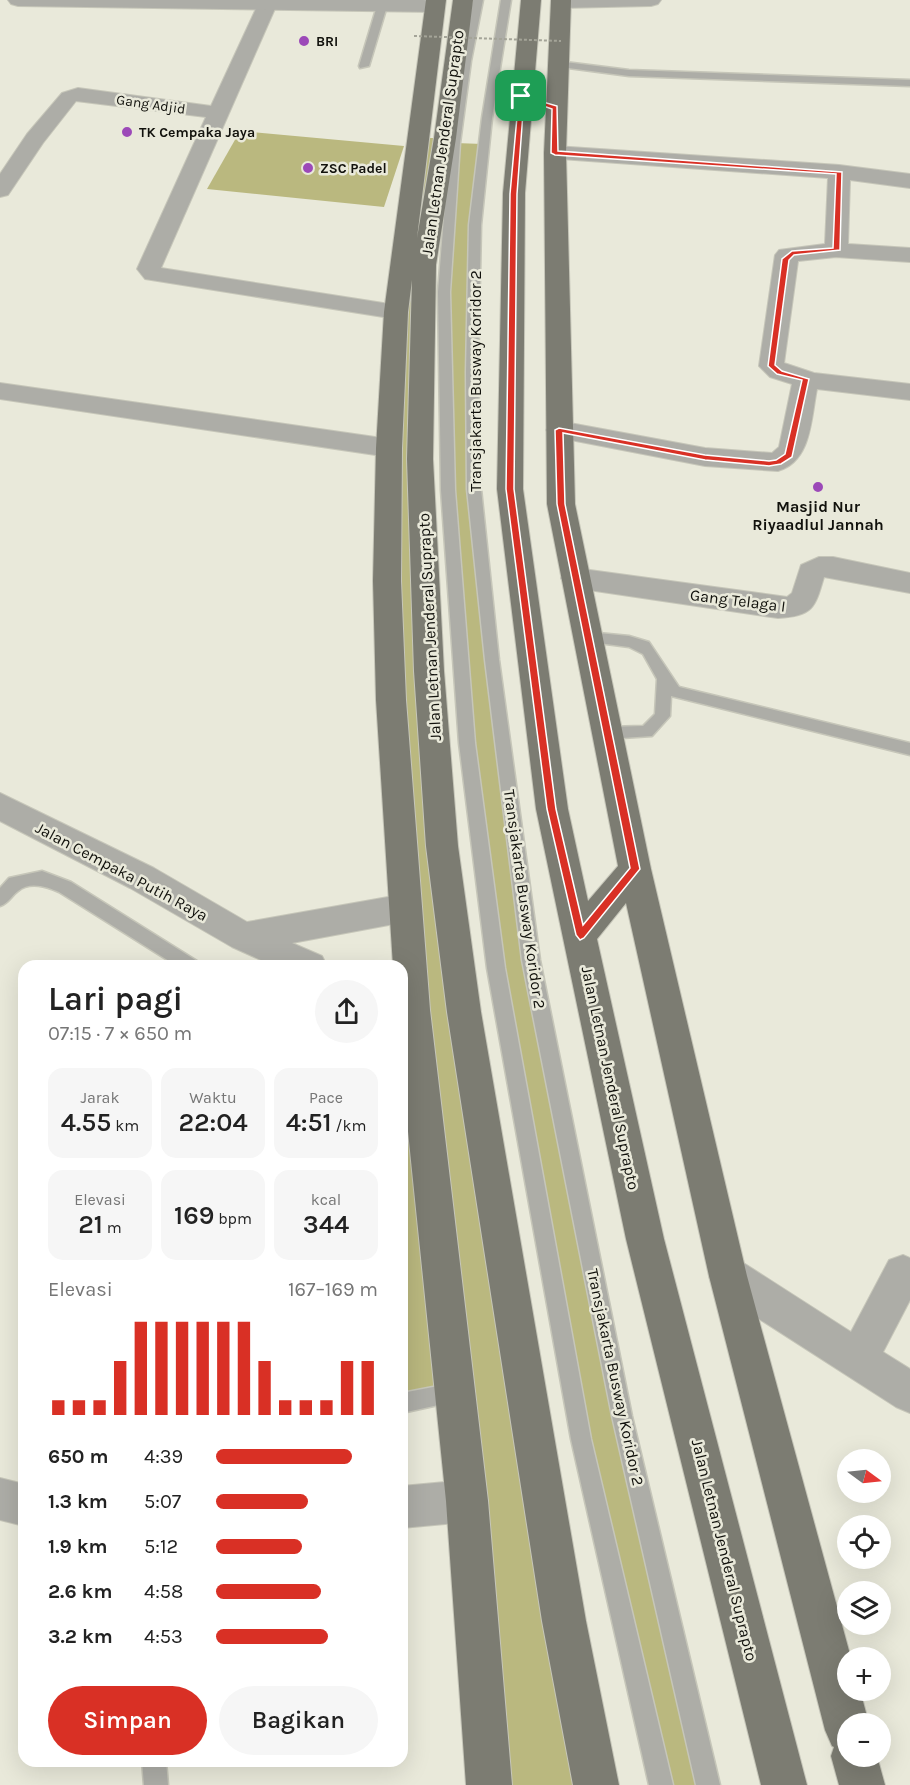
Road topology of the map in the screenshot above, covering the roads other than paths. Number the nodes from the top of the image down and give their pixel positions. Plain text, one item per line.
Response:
1 (18, 0) edge
2 (463, 0) edge
3 (478, 0) edge
4 (506, 0) edge
5 (531, 0) edge
6 (651, 0) edge
7 (561, 1) edge
8 (436, 3) edge
9 (267, 4) junction
10 (382, 6) junction
11 (557, 64) junction
12 (364, 66) dead end
13 (910, 83) edge
14 (521, 96) junction
15 (555, 108) junction
16 (220, 113) junction
17 (432, 138) junction
18 (555, 153) junction
19 (839, 172) junction
20 (910, 181) edge
21 (2, 183) edge
22 (836, 250) junction
23 (910, 255) edge
24 (396, 312) junction
25 (806, 379) junction
26 (0, 391) edge
27 (910, 392) edge
28 (559, 430) junction
29 (389, 448) junction
30 (575, 578) junction
31 (910, 583) edge
32 (588, 637) junction
33 (429, 671) junction
34 (664, 680) junction
35 (392, 700) junction
36 (607, 733) junction
37 (910, 749) edge
38 (0, 806) edge
39 (635, 869) junction
40 (0, 899) edge
41 (405, 908) junction
42 (580, 935) junction
43 (244, 937) junction
44 (181, 960) edge
45 (296, 960) edge
46 (406, 960) edge
47 (408, 1022) edge
48 (411, 1068) edge
49 (903, 1274) dead end
50 (728, 1276) junction
51 (858, 1359) junction
52 (454, 1393) junction
53 (910, 1393) edge
54 (408, 1402) edge
55 (0, 1499) edge
56 (467, 1501) junction
57 (18, 1503) edge
58 (408, 1506) edge
59 (844, 1713) edge
60 (154, 1767) edge
61 (857, 1767) edge
62 (156, 1785) edge
63 (489, 1785) edge
64 (596, 1785) edge
65 (661, 1785) edge
66 (708, 1785) edge
67 (784, 1785) edge
68 (862, 1785) edge

1 - 9 street
2 - 17 main road, Jalan Letnan Jenderal Suprapto
3 - 65 lane, Transjakarta Busway Koridor 2
4 - 66 lane, Transjakarta Busway Koridor 2
5 - 14 main road, Jalan Letnan Jenderal Suprapto
6 - 7 street
7 - 11 main road
8 - 10 street
8 - 17 main road, Jalan Letnan Jenderal Suprapto
9 - 10 street
9 - 16 street
10 - 12 lane
11 - 13 lane
11 - 15 main road
14 - 15 main road
14 - 42 main road, Jalan Letnan Jenderal Suprapto
15 - 18 main road
16 - 21 street, Gang Adjid
16 - 24 street
17 - 24 main road, Jalan Letnan Jenderal Suprapto
17 - 33 main road, Jalan Letnan Jenderal Suprapto
18 - 19 street
18 - 28 main road
19 - 20 street
19 - 22 street
22 - 23 street
22 - 25 street
24 - 29 main road, Jalan Letnan Jenderal Suprapto
25 - 27 street
25 - 28 street
26 - 29 street
28 - 30 main road
29 - 35 main road, Jalan Letnan Jenderal Suprapto
30 - 31 street, Gang Telaga I
30 - 32 main road
32 - 34 lane
32 - 36 main road
33 - 35 main road
33 - 64 main road, Jalan Letnan Jenderal Suprapto
34 - 36 lane
34 - 37 lane
35 - 41 main road, Jalan Letnan Jenderal Suprapto
36 - 39 main road
38 - 43 street, Jalan Cempaka Putih Raya
39 - 42 main road
39 - 50 main road
40 - 44 lane
41 - 43 street
41 - 46 main road, Jalan Letnan Jenderal Suprapto
42 - 67 main road, Jalan Letnan Jenderal Suprapto
43 - 45 street, Jalan Cempaka Putih Raya
47 - 48 main road, Jalan Letnan Jenderal Suprapto
48 - 52 main road, Jalan Letnan Jenderal Suprapto
49 - 51 street
50 - 51 street
50 - 59 main road
51 - 53 street
52 - 54 lane
52 - 56 main road, Jalan Letnan Jenderal Suprapto
55 - 57 street
56 - 58 street
56 - 63 main road, Jalan Letnan Jenderal Suprapto
60 - 62 lane
61 - 68 main road

